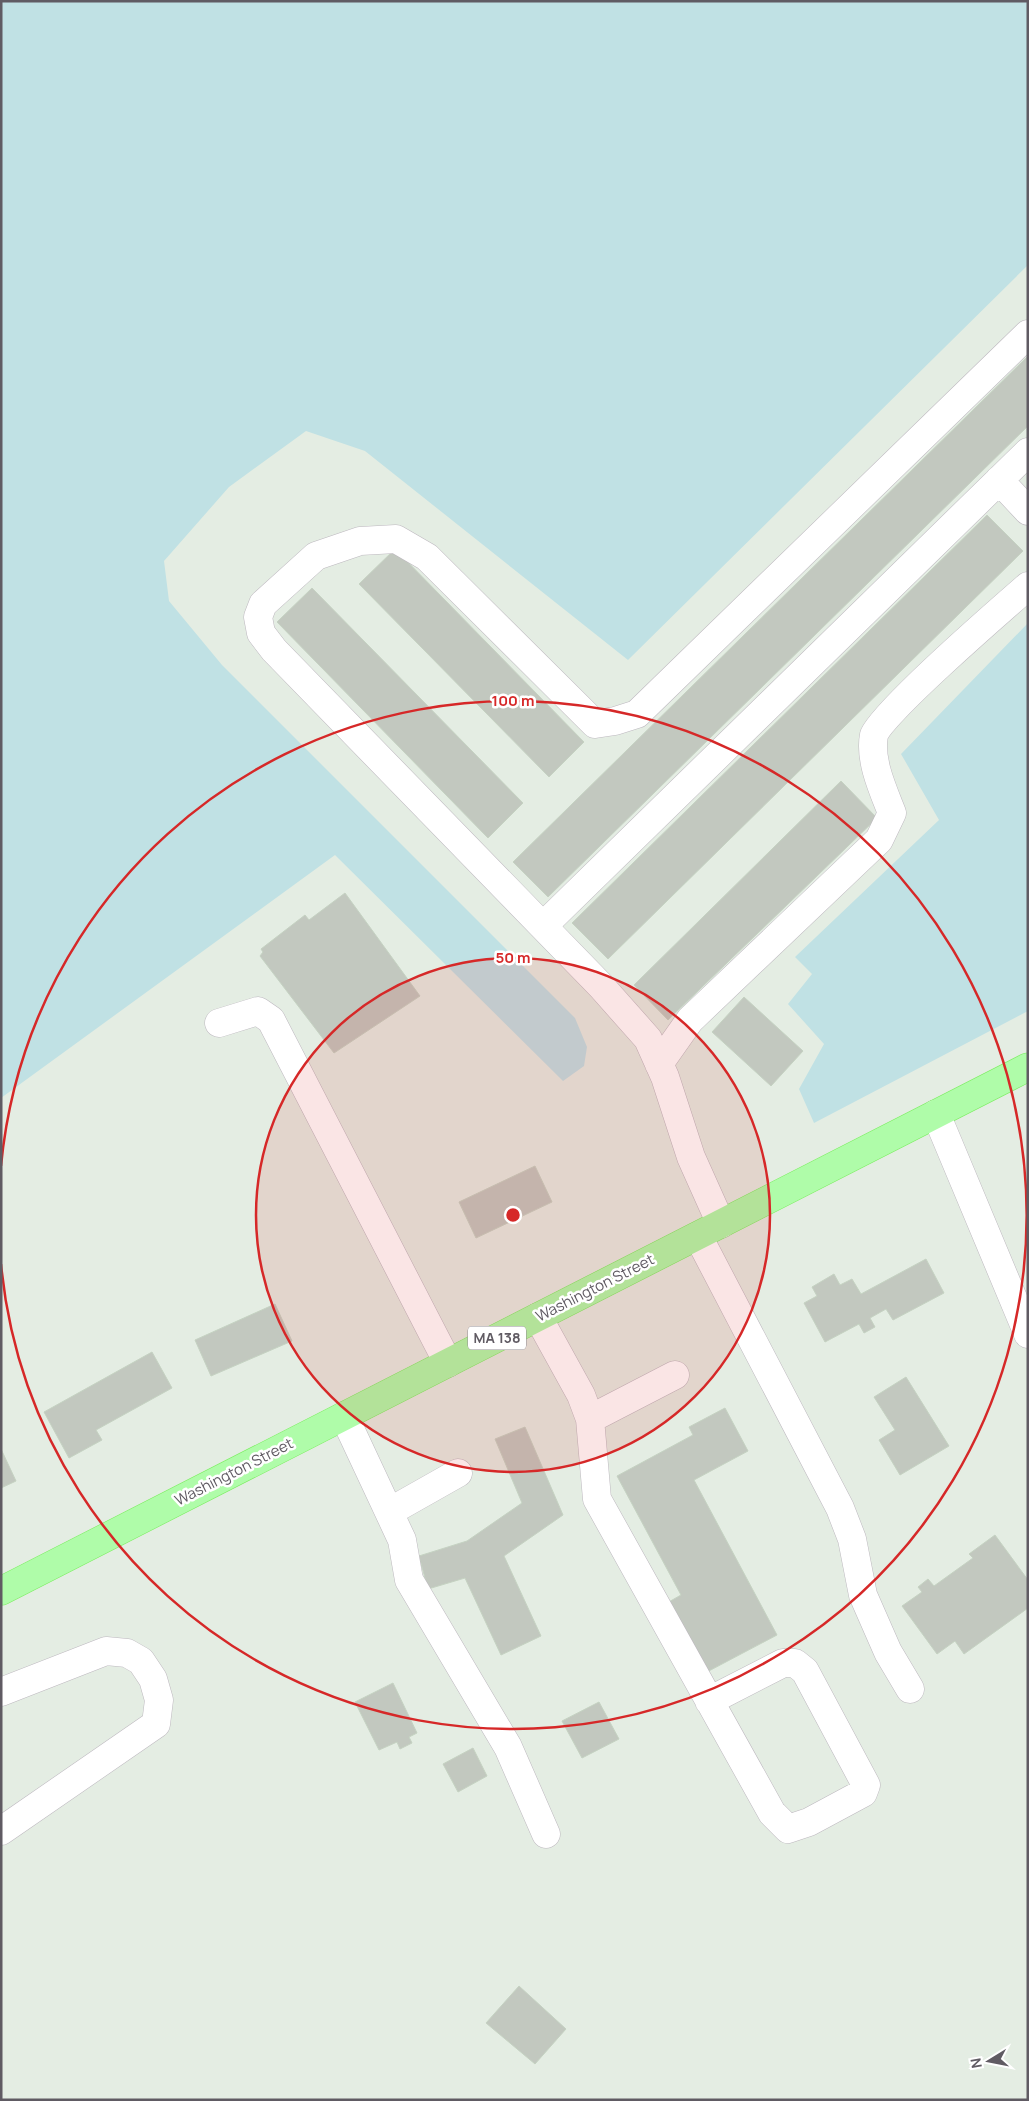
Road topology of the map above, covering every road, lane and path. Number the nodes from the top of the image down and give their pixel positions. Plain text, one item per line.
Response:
1 (1028, 334) edge
2 (1028, 452) edge
3 (999, 480) junction
4 (1028, 511) edge
5 (1028, 586) edge
6 (543, 926) junction
7 (219, 1023) dead end
8 (659, 1064) junction
9 (1028, 1067) edge
10 (936, 1114) junction
11 (709, 1230) junction
12 (538, 1317) junction
13 (1028, 1334) edge
14 (448, 1363) junction
15 (675, 1375) dead end
16 (344, 1416) junction
17 (590, 1419) junction
18 (458, 1473) dead end
19 (389, 1512) junction
20 (1, 1591) edge
21 (910, 1689) dead end
22 (1, 1692) edge
23 (710, 1701) junction
24 (1, 1831) edge
25 (546, 1834) dead end

1 - 6 lane
2 - 3 lane
3 - 4 lane
3 - 6 lane
5 - 8 lane
6 - 8 lane
7 - 14 lane
8 - 11 lane
9 - 10 main road, Washington Street / MA 138
10 - 11 main road, Washington Street / MA 138
10 - 13 lane
11 - 12 main road, Washington Street / MA 138
11 - 21 lane
12 - 14 main road, Washington Street / MA 138
12 - 17 lane
14 - 16 main road, Washington Street / MA 138
15 - 17 lane
16 - 19 lane
16 - 20 main road, Washington Street / MA 138
17 - 23 lane
18 - 19 lane
19 - 25 lane
22 - 24 lane
23 - 23 lane

